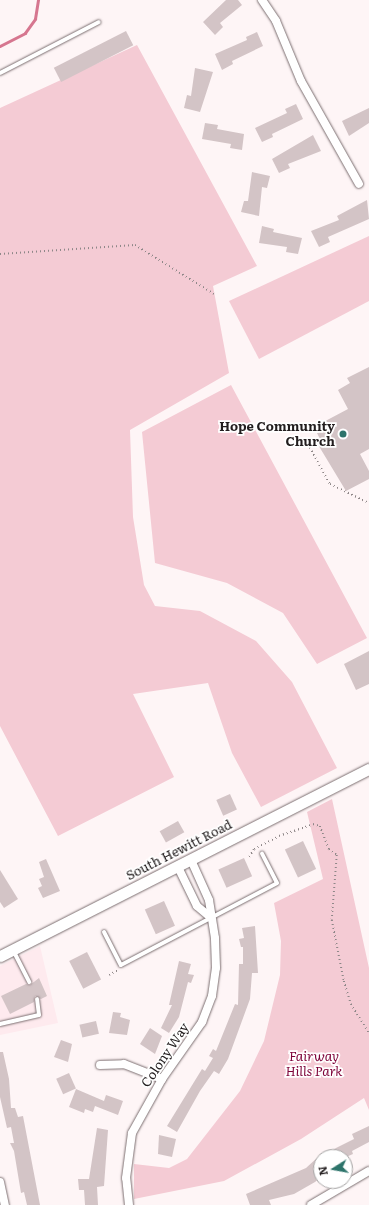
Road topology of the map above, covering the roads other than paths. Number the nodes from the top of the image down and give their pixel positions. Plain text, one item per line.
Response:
1 (262, 0) edge
2 (99, 22) dead end
3 (0, 73) edge
4 (358, 184) dead end
5 (369, 769) edge
6 (262, 854) dead end
7 (191, 860) junction
8 (178, 867) junction
9 (210, 917) junction
10 (104, 932) dead end
11 (13, 949) junction
12 (1, 956) edge
13 (29, 982) dead end
14 (37, 999) dead end
15 (0, 1024) edge
16 (100, 1065) dead end
17 (162, 1079) junction
18 (369, 1171) edge
19 (0, 1182) edge
20 (5, 1205) edge
21 (129, 1205) edge
22 (311, 1205) edge

1 - 4 street
2 - 3 lane
5 - 7 main road, South Hewitt Road
6 - 9 lane
7 - 8 main road, South Hewitt Road
7 - 9 street, Colony Way
8 - 9 street
8 - 11 main road, South Hewitt Road
9 - 10 lane
9 - 17 street, Colony Way
11 - 12 main road, South Hewitt Road
11 - 13 lane
14 - 15 lane
16 - 17 street
17 - 21 street, Colony Way
18 - 22 street
19 - 20 street

